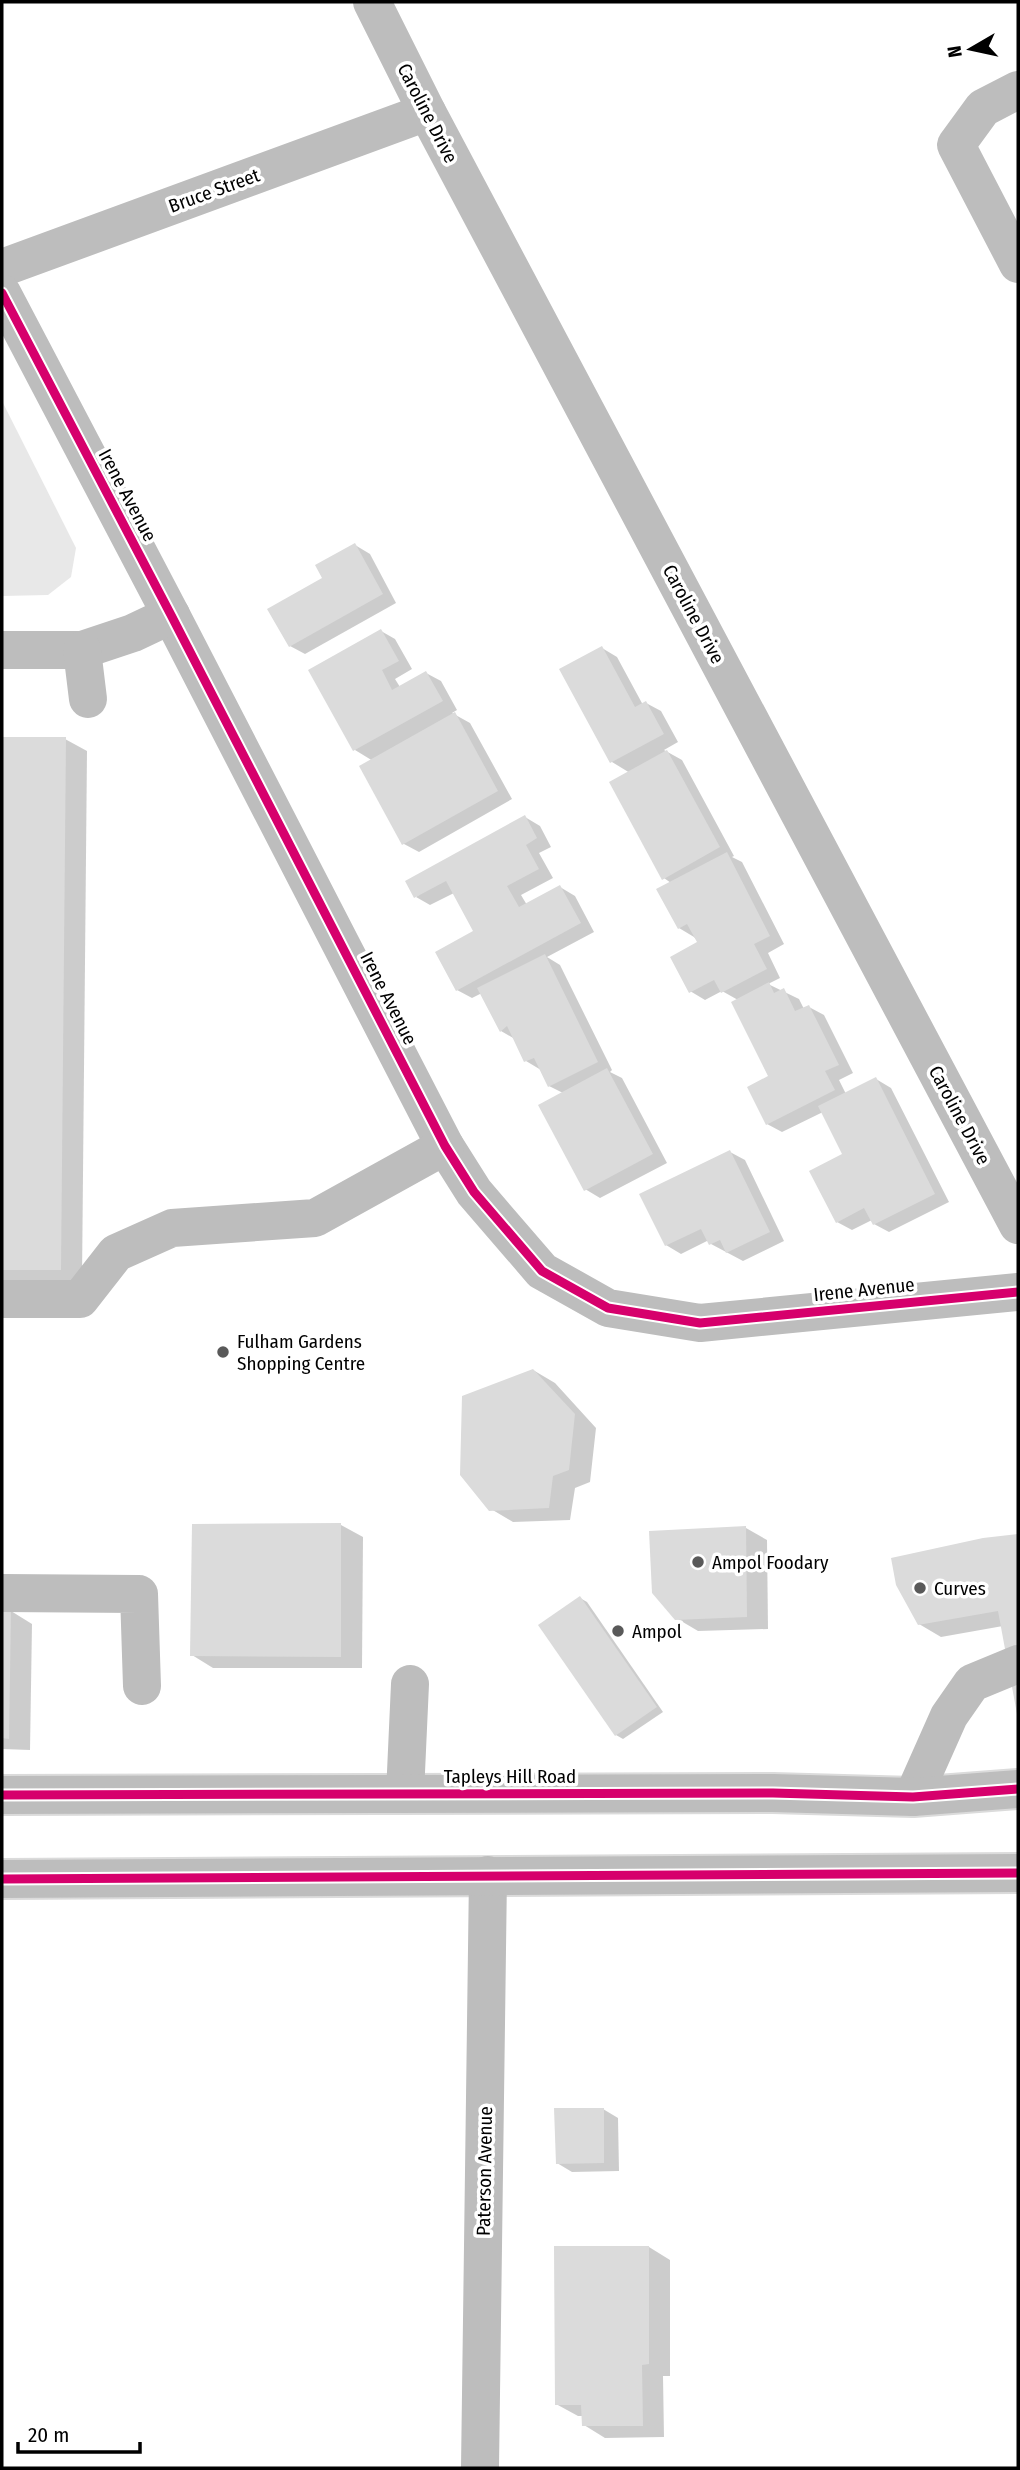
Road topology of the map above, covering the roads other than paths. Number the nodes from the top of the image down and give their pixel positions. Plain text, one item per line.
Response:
1 (372, 2) edge
2 (1018, 90) edge
3 (427, 112) junction
4 (1018, 264) edge
5 (2, 268) edge
6 (2, 293) edge
7 (172, 615) junction
8 (2, 650) edge
9 (82, 650) junction
10 (88, 699) dead end
11 (445, 1146) junction
12 (1018, 1225) edge
13 (1018, 1292) edge
14 (2, 1299) edge
15 (2, 1593) edge
16 (1018, 1664) edge
17 (410, 1684) dead end
18 (142, 1686) dead end
19 (1018, 1789) edge
20 (405, 1794) junction
21 (2, 1795) edge
22 (913, 1797) junction
23 (1018, 1873) edge
24 (488, 1875) junction
25 (2, 1879) edge
26 (480, 2468) edge

1 - 3 street, Caroline Drive
2 - 4 street
3 - 5 street, Bruce Street
3 - 12 street, Caroline Drive
6 - 7 street, Irene Avenue
7 - 9 street
7 - 11 street, Irene Avenue
8 - 9 street
9 - 10 street
11 - 13 street, Irene Avenue
11 - 14 street
15 - 18 street
16 - 22 street
17 - 20 street
19 - 22 street, Tapleys Hill Road
20 - 21 street, Tapleys Hill Road
20 - 22 street, Tapleys Hill Road
23 - 24 street
24 - 25 street
24 - 26 street, Paterson Avenue

